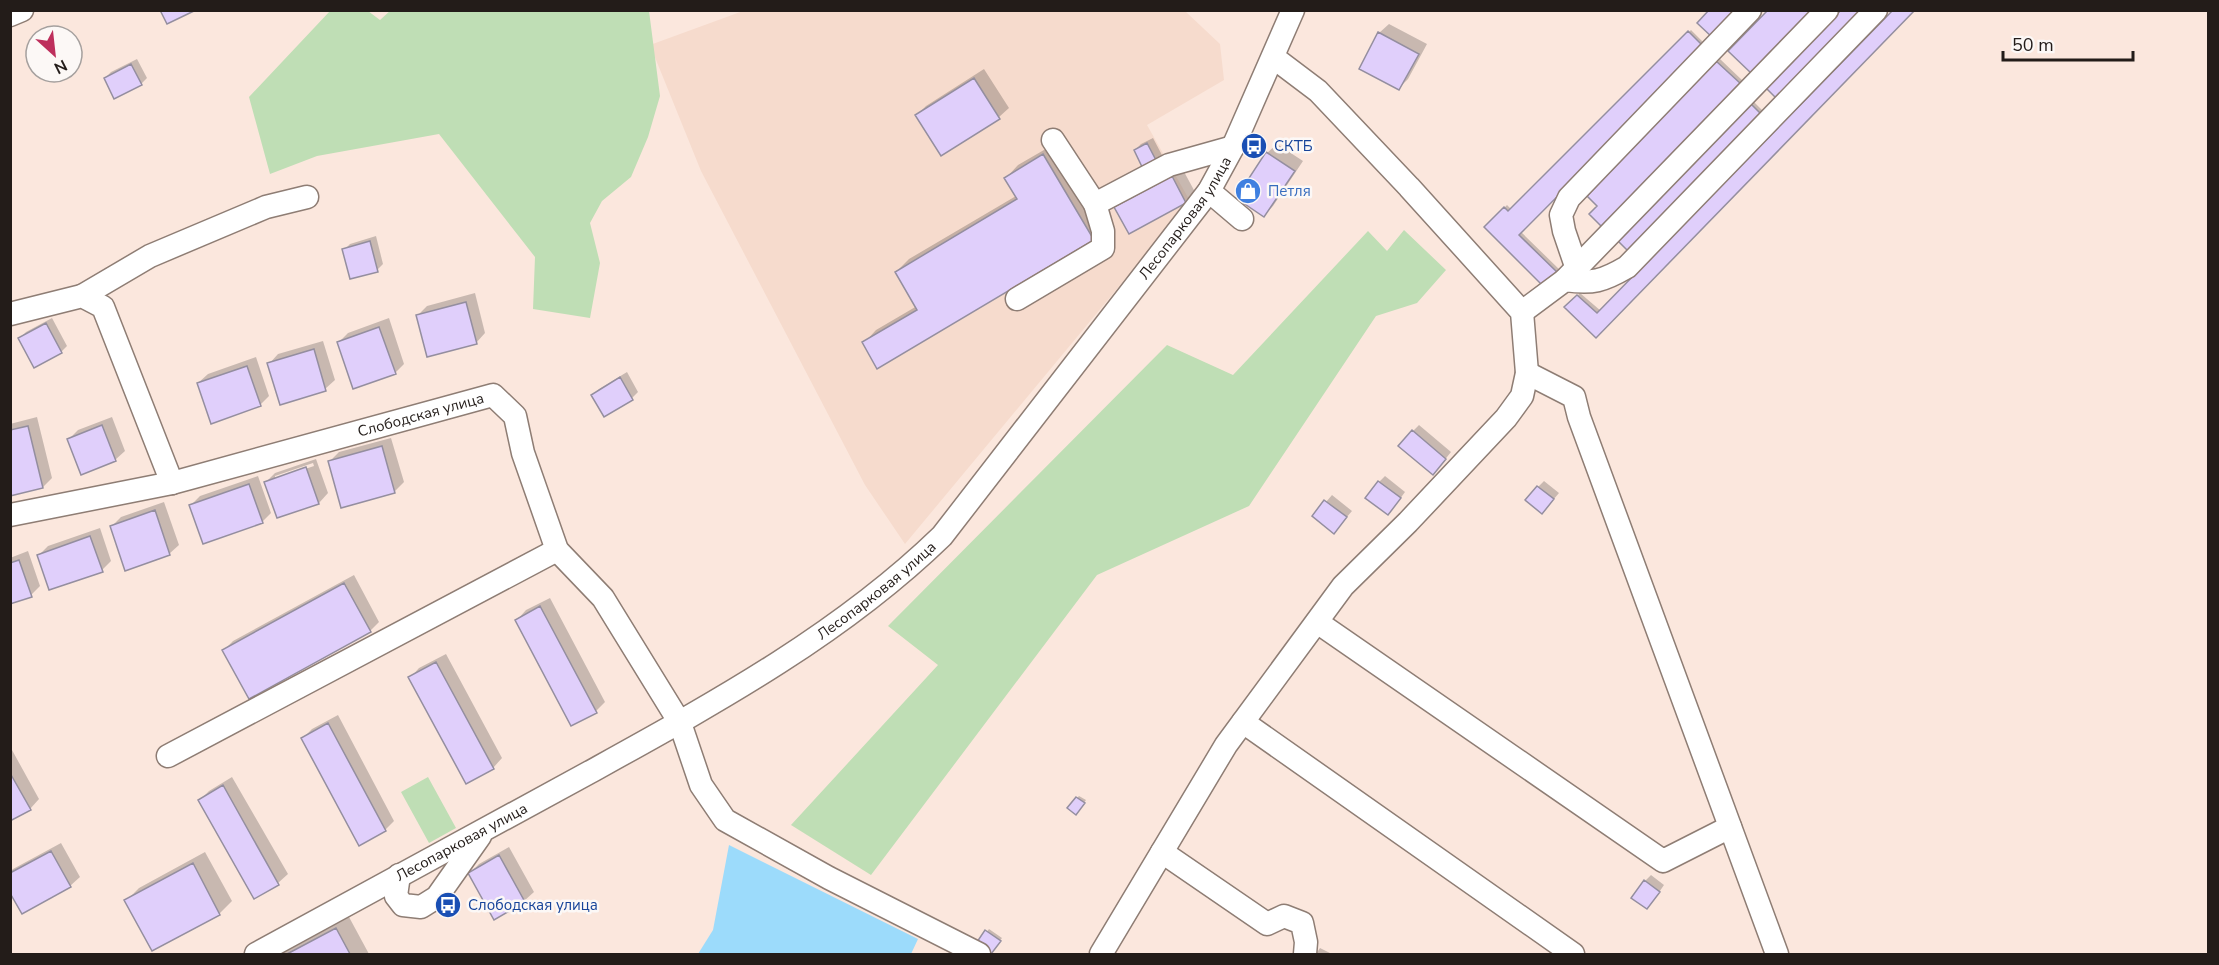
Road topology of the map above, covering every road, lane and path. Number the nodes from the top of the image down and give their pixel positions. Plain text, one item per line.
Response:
1 (22, 10) edge
2 (1293, 10) edge
3 (1750, 10) edge
4 (1827, 10) edge
5 (1876, 10) edge
6 (10, 15) edge
7 (1273, 57) junction
8 (1053, 140) dead end
9 (1233, 147) junction
10 (1209, 191) junction
11 (307, 197) dead end
12 (1095, 204) junction
13 (1242, 219) dead end
14 (1571, 275) junction
15 (82, 296) junction
16 (1017, 299) dead end
17 (1522, 312) junction
18 (10, 314) edge
19 (1527, 373) junction
20 (172, 483) junction
21 (10, 515) edge
22 (557, 550) junction
23 (1317, 622) junction
24 (1243, 722) junction
25 (680, 723) junction
26 (168, 756) dead end
27 (1730, 827) junction
28 (485, 830) junction
29 (1162, 852) junction
30 (399, 875) junction
31 (256, 954) edge
32 (979, 954) edge
33 (1101, 954) edge
34 (1305, 954) edge
35 (1572, 954) edge
36 (1777, 954) edge

1 - 6 street
2 - 7 street, Лесопарковая улица
3 - 14 street
4 - 14 street
5 - 14 street
7 - 9 street, Лесопарковая улица
7 - 17 street
8 - 12 street
9 - 10 street, Лесопарковая улица
9 - 12 street
10 - 13 street
10 - 25 street, Лесопарковая улица
11 - 15 street
12 - 16 street
14 - 17 street
15 - 18 street
15 - 20 street
17 - 19 street
19 - 23 street
19 - 27 street
20 - 21 street, Слободская улица
20 - 22 street, Слободская улица
22 - 25 street, Слободская улица
22 - 26 street
23 - 24 street
23 - 27 street
24 - 29 street
24 - 35 street
25 - 28 street, Лесопарковая улица
25 - 32 street, Слободская улица
27 - 36 street
28 - 30 street, Лесопарковая улица
28 - 30 street
29 - 33 street
29 - 34 street
30 - 31 street, Лесопарковая улица

